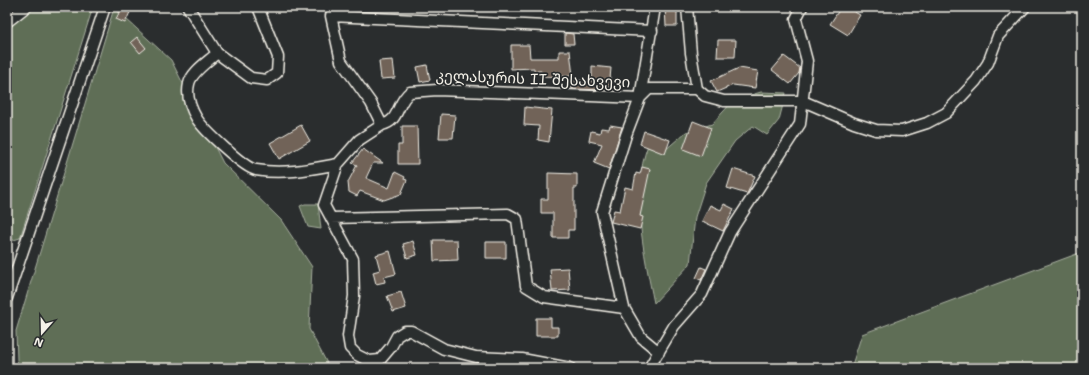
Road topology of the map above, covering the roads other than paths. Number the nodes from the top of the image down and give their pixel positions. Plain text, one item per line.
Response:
1 (26, 7) edge
2 (105, 7) edge
3 (188, 7) edge
4 (258, 7) edge
5 (655, 7) edge
6 (687, 7) edge
7 (802, 7) edge
8 (1025, 7) edge
9 (332, 11) edge
10 (7, 22) edge
11 (652, 31) junction
12 (217, 53) junction
13 (696, 89) junction
14 (640, 98) junction
15 (804, 101) junction
16 (382, 125) junction
17 (338, 164) junction
18 (331, 218) junction
19 (7, 298) edge
20 (624, 308) junction
21 (659, 352) junction
22 (570, 368) edge
23 (649, 368) edge

1 - 10 street
2 - 19 street
3 - 12 street
4 - 12 street
5 - 11 street
6 - 13 street
7 - 15 street
8 - 15 street
9 - 11 street
9 - 16 street
11 - 14 street
12 - 17 street
13 - 14 street, კელასურის II შესახვევი
13 - 15 street
14 - 16 street, კელასურის II შესახვევი
14 - 20 street
15 - 21 street
16 - 17 street
17 - 18 street
18 - 20 street
18 - 22 street
20 - 21 street
21 - 23 street

